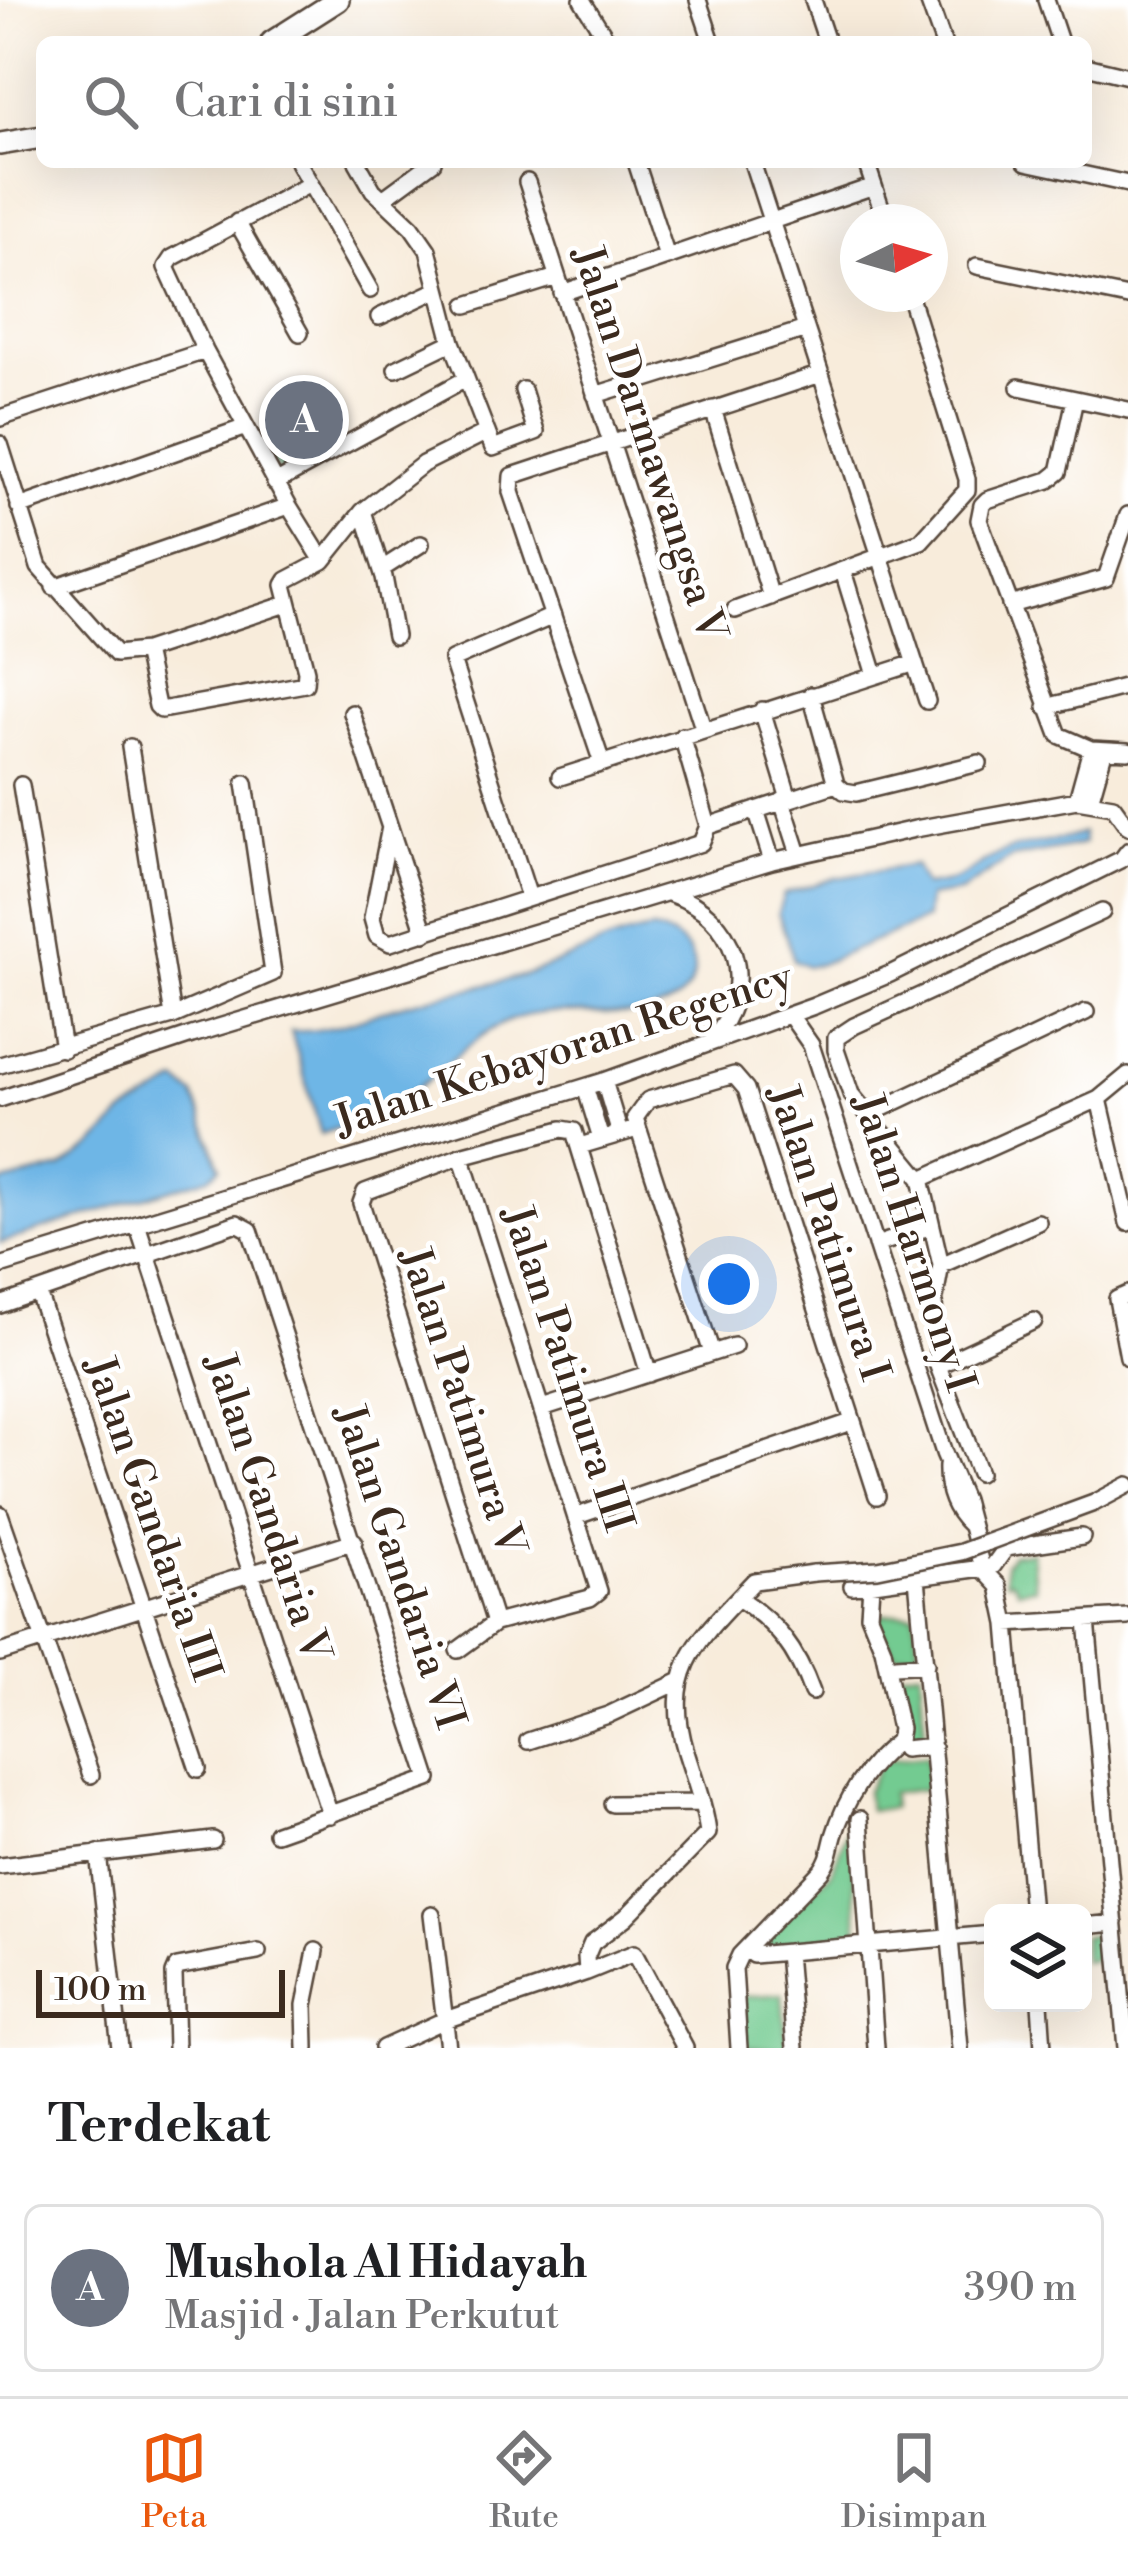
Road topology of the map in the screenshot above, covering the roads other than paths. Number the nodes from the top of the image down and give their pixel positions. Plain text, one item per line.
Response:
1 (583, 0) edge
2 (698, 0) edge
3 (813, 0) edge
4 (928, 0) edge
5 (1046, 0) edge
6 (324, 4) edge
7 (286, 36) edge
8 (604, 36) edge
9 (710, 36) edge
10 (825, 36) edge
11 (941, 36) edge
12 (1058, 36) edge
13 (1092, 67) edge
14 (1128, 76) edge
15 (36, 137) edge
16 (0, 144) edge
17 (301, 168) edge
18 (360, 168) edge
19 (425, 168) edge
20 (639, 168) edge
21 (754, 168) edge
22 (868, 168) edge
23 (1054, 168) edge
24 (527, 182) dead end
25 (310, 184) junction
26 (1128, 184) edge
27 (874, 186) junction
28 (384, 198) junction
29 (880, 204) edge
30 (771, 221) junction
31 (237, 222) junction
32 (667, 257) junction
33 (977, 266) dead end
34 (559, 285) junction
35 (370, 290) dead end
36 (436, 290) junction
37 (1128, 297) edge
38 (466, 305) dead end
39 (914, 312) edge
40 (379, 317) dead end
41 (806, 329) junction
42 (300, 333) dead end
43 (452, 342) junction
44 (206, 351) junction
45 (396, 369) dead end
46 (821, 374) junction
47 (464, 380) junction
48 (1019, 387) dead end
49 (523, 390) dead end
50 (595, 395) junction
51 (1076, 399) junction
52 (713, 409) junction
53 (1128, 410) edge
54 (0, 418) edge
55 (245, 427) junction
56 (485, 433) junction
57 (610, 442) junction
58 (0, 444) edge
59 (275, 483) junction
60 (289, 506) junction
61 (19, 507) junction
62 (363, 511) junction
63 (1128, 515) edge
64 (421, 544) dead end
65 (880, 558) junction
66 (323, 561) junction
67 (382, 569) junction
68 (842, 572) junction
69 (54, 587) junction
70 (771, 597) junction
71 (287, 604) junction
72 (1010, 605) junction
73 (735, 610) dead end
74 (553, 616) junction
75 (395, 636) dead end
76 (146, 651) junction
77 (915, 664) junction
78 (875, 675) junction
79 (1128, 686) edge
80 (811, 695) junction
81 (927, 701) dead end
82 (1046, 707) junction
83 (762, 710) junction
84 (352, 713) dead end
85 (703, 728) junction
86 (682, 736) junction
87 (130, 746) dead end
88 (1098, 751) junction
89 (1128, 751) edge
90 (602, 763) junction
91 (979, 763) dead end
92 (560, 777) dead end
93 (245, 783) dead end
94 (836, 784) junction
95 (21, 785) dead end
96 (785, 800) junction
97 (1084, 800) junction
98 (756, 810) junction
99 (708, 826) junction
100 (390, 827) junction
101 (1128, 827) edge
102 (1128, 851) edge
103 (799, 854) junction
104 (772, 862) junction
105 (671, 894) junction
106 (529, 897) junction
107 (1102, 912) dead end
108 (425, 933) junction
109 (814, 1006) junction
110 (1086, 1012) dead end
111 (790, 1015) junction
112 (173, 1016) junction
113 (710, 1041) junction
114 (811, 1046) junction
115 (63, 1048) junction
116 (0, 1065) edge
117 (1128, 1075) edge
118 (604, 1082) junction
119 (585, 1087) junction
120 (1099, 1099) junction
121 (0, 1100) edge
122 (868, 1115) junction
123 (638, 1129) junction
124 (620, 1134) junction
125 (601, 1139) junction
126 (580, 1146) junction
127 (461, 1156) junction
128 (921, 1179) junction
129 (1038, 1222) dead end
130 (1128, 1223) edge
131 (137, 1224) junction
132 (932, 1226) junction
133 (876, 1245) junction
134 (145, 1253) junction
135 (941, 1265) junction
136 (0, 1266) edge
137 (38, 1293) junction
138 (1128, 1294) edge
139 (0, 1305) edge
140 (1034, 1321) dead end
141 (734, 1346) dead end
142 (712, 1353) junction
143 (1128, 1357) edge
144 (938, 1366) junction
145 (649, 1373) junction
146 (542, 1408) junction
147 (851, 1422) junction
148 (979, 1474) dead end
149 (1128, 1485) edge
150 (877, 1496) dead end
151 (0, 1514) edge
152 (577, 1516) junction
153 (1082, 1537) dead end
154 (354, 1541) junction
155 (982, 1568) junction
156 (251, 1574) junction
157 (917, 1578) junction
158 (871, 1585) junction
159 (852, 1586) dead end
160 (738, 1598) junction
161 (144, 1610) junction
162 (1128, 1617) edge
163 (1087, 1620) junction
164 (495, 1623) junction
165 (1007, 1624) junction
166 (44, 1640) junction
167 (458, 1650) dead end
168 (0, 1653) edge
169 (926, 1664) junction
170 (895, 1666) dead end
171 (678, 1682) junction
172 (812, 1692) dead end
173 (528, 1741) dead end
174 (933, 1746) junction
175 (904, 1749) dead end
176 (198, 1769) dead end
177 (92, 1775) dead end
178 (700, 1803) junction
179 (612, 1804) dead end
180 (330, 1815) junction
181 (860, 1819) dead end
182 (276, 1833) dead end
183 (213, 1840) dead end
184 (98, 1853) junction
185 (0, 1864) edge
186 (1120, 1882) edge
187 (1031, 1904) edge
188 (432, 1914) dead end
189 (1115, 1923) junction
190 (1092, 1925) edge
191 (984, 1935) edge
192 (950, 1938) junction
193 (867, 1945) junction
194 (316, 1951) dead end
195 (258, 1952) dead end
196 (787, 1952) junction
197 (753, 1955) dead end
198 (587, 1972) junction
199 (1041, 2012) edge
200 (442, 2021) junction
201 (1127, 2037) edge
202 (684, 2043) edge
203 (119, 2048) edge
204 (176, 2048) edge
205 (306, 2048) edge
206 (383, 2048) edge
207 (448, 2048) edge
208 (739, 2048) edge
209 (794, 2048) edge
210 (877, 2048) edge
211 (960, 2048) edge
212 (1043, 2048) edge

1 - 8 street
2 - 9 street
3 - 10 street
4 - 11 street
5 - 12 street
6 - 7 main road
13 - 14 street
15 - 16 main road
17 - 25 street
18 - 28 street
19 - 28 street
20 - 32 street
21 - 30 street
22 - 27 street
23 - 26 street
24 - 34 street, Jalan Darmawangsa V
25 - 31 street
25 - 35 street
27 - 29 street
27 - 30 street
28 - 36 street
30 - 32 street
30 - 41 street
31 - 42 street
31 - 44 street
32 - 34 street
33 - 37 street
34 - 38 street
34 - 50 street, Jalan Darmawangsa V
36 - 40 street
36 - 43 street
39 - 65 street
41 - 46 street
41 - 50 street
43 - 45 street
43 - 47 street
44 - 54 street
44 - 55 street
46 - 52 street
46 - 65 street
47 - 56 street
47 - 59 street
48 - 51 street
49 - 56 street
50 - 57 street, Jalan Darmawangsa V
51 - 53 street
51 - 72 street
52 - 57 street
52 - 70 street
55 - 59 street
55 - 61 street
56 - 62 street
57 - 74 street
57 - 85 street, Jalan Darmawangsa V
58 - 61 street
59 - 60 street
60 - 66 street
60 - 69 street
61 - 69 street
62 - 66 street
62 - 67 street
63 - 72 street
64 - 67 street
65 - 68 street
65 - 77 street
66 - 71 street
67 - 75 street
68 - 70 street
68 - 78 street
69 - 76 street
70 - 73 street
71 - 76 street
71 - 76 street
72 - 82 street
74 - 90 street
74 - 106 street
77 - 78 street
77 - 81 street
78 - 80 street
79 - 82 street
80 - 83 street
80 - 94 street
82 - 88 street
83 - 85 street
83 - 96 street
84 - 100 street
85 - 86 street
86 - 90 street
86 - 99 street
87 - 112 street
88 - 89 street
88 - 97 street
90 - 92 street
91 - 94 street
93 - 112 street
94 - 96 street
95 - 115 street
96 - 98 street
96 - 103 street
97 - 101 street
97 - 103 street
98 - 99 street
98 - 104 street
99 - 106 street
100 - 108 street
100 - 108 street
102 - 109 street, Jalan Kebayoran Regency
103 - 104 street
104 - 105 street
105 - 113 street
105 - 121 street
106 - 108 street
107 - 122 street
109 - 111 street, Jalan Kebayoran Regency
109 - 114 street, Jalan Harmony I
110 - 122 street
111 - 113 street, Jalan Kebayoran Regency
111 - 114 street, Jalan Harmony I
112 - 115 street
113 - 118 street, Jalan Kebayoran Regency
114 - 133 street, Jalan Harmony I
115 - 116 street
117 - 120 street
118 - 119 street, Jalan Kebayoran Regency
118 - 124 street
119 - 125 street
119 - 131 street, Jalan Kebayoran Regency
120 - 128 street
120 - 130 street
122 - 128 street
123 - 124 street
123 - 142 street
123 - 147 street, Jalan Patimura I
124 - 125 street
125 - 126 street
126 - 127 street
126 - 145 street
127 - 146 street, Jalan Patimura III
127 - 164 street, Jalan Patimura V
128 - 132 street
129 - 135 street
131 - 134 street, Jalan Gandaria V
131 - 136 street, Jalan Kebayoran Regency
132 - 133 street
132 - 135 street
133 - 155 street, Jalan Harmony I
134 - 137 street
134 - 154 street, Jalan Gandaria VI
134 - 156 street, Jalan Gandaria V
135 - 144 street
137 - 139 street
137 - 161 street, Jalan Gandaria III
138 - 143 street
140 - 144 street
141 - 142 street
142 - 145 street
144 - 148 street
145 - 146 street
146 - 152 street, Jalan Patimura III
147 - 150 street, Jalan Patimura I
147 - 152 street
149 - 160 street, bridge
151 - 166 street
152 - 164 street, Jalan Patimura III
153 - 155 street
154 - 156 street
154 - 180 street, Jalan Gandaria VI
155 - 157 street
155 - 165 street, Jalan Harmony I
156 - 161 street
156 - 180 street, Jalan Gandaria V
157 - 158 street
157 - 169 street
158 - 159 street
158 - 208 street
160 - 171 street
160 - 172 street
161 - 166 street
161 - 176 street, Jalan Gandaria III
162 - 163 street
163 - 165 street
163 - 186 street
164 - 167 street
165 - 187 street, Jalan Harmony I
166 - 168 street
166 - 177 street
169 - 170 street
169 - 174 street
171 - 173 street
171 - 178 street
174 - 175 street
174 - 192 street
178 - 179 street
178 - 198 street
180 - 182 street, Jalan Gandaria VI
181 - 193 street
183 - 184 street
184 - 185 street
184 - 203 street
186 - 189 street
188 - 200 street
189 - 190 street
189 - 201 street
191 - 192 street
192 - 193 street
192 - 211 street
193 - 196 street
193 - 210 street
194 - 205 street
195 - 204 street
196 - 197 street
196 - 209 street
198 - 200 street
198 - 202 street
199 - 212 street
200 - 206 street
200 - 207 street

